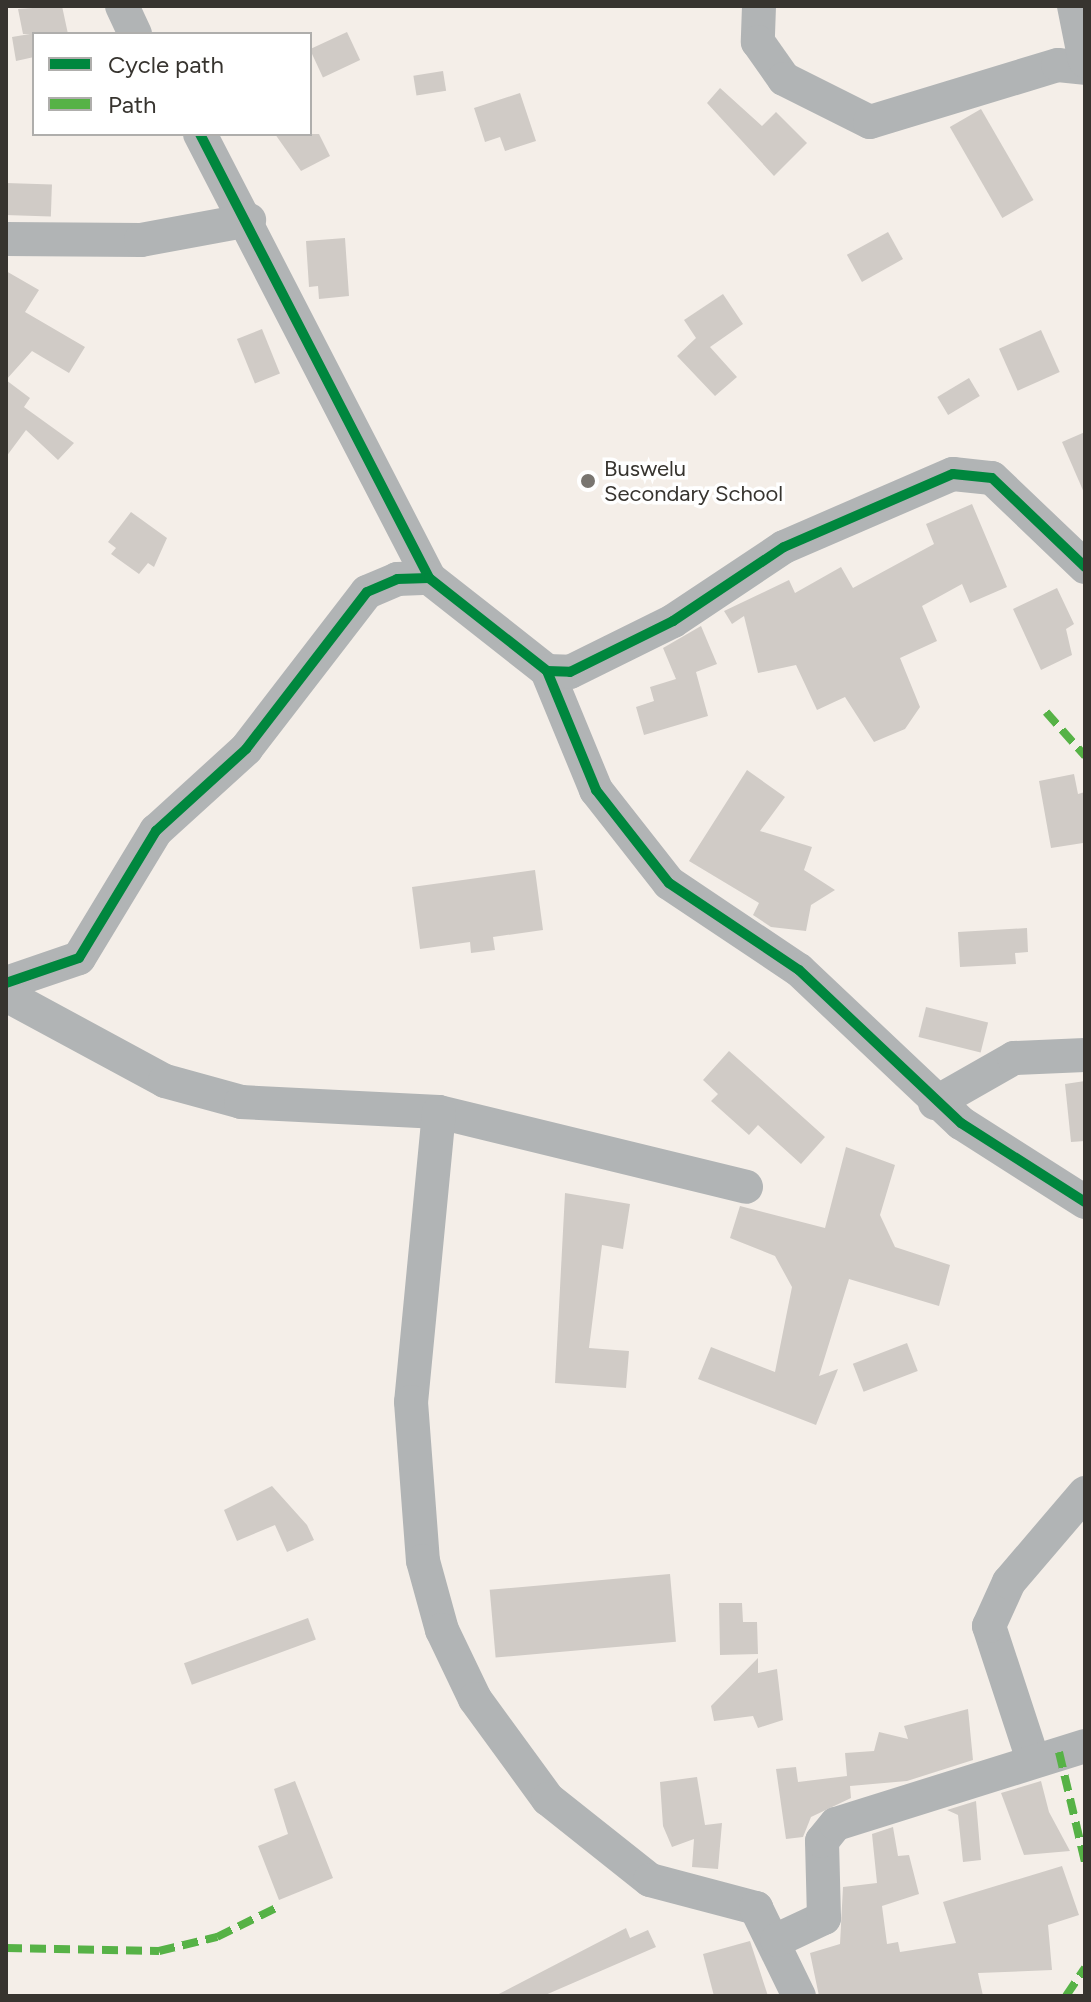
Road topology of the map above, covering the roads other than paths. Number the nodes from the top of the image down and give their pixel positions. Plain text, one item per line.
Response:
1 (122, 6) edge
2 (759, 6) edge
3 (1074, 6) edge
4 (134, 32) edge
5 (1085, 61) edge
6 (1085, 68) edge
7 (201, 136) edge
8 (249, 220) junction
9 (6, 239) edge
10 (1085, 567) edge
11 (429, 578) junction
12 (547, 671) junction
13 (6, 983) edge
14 (6, 995) edge
15 (1085, 1055) edge
16 (935, 1103) junction
17 (439, 1112) junction
18 (746, 1187) dead end
19 (1085, 1202) edge
20 (1085, 1493) edge
21 (1085, 1746) edge
22 (1033, 1760) junction
23 (777, 1940) junction
24 (799, 1996) edge

1 - 4 street
2 - 6 street
3 - 5 street
7 - 8 street
8 - 9 street
8 - 11 street
10 - 12 street
11 - 12 street
11 - 13 street
12 - 16 street
14 - 17 street
15 - 16 street
16 - 19 street
17 - 18 street
17 - 23 street
20 - 22 street
21 - 22 street
22 - 23 street
23 - 24 street

